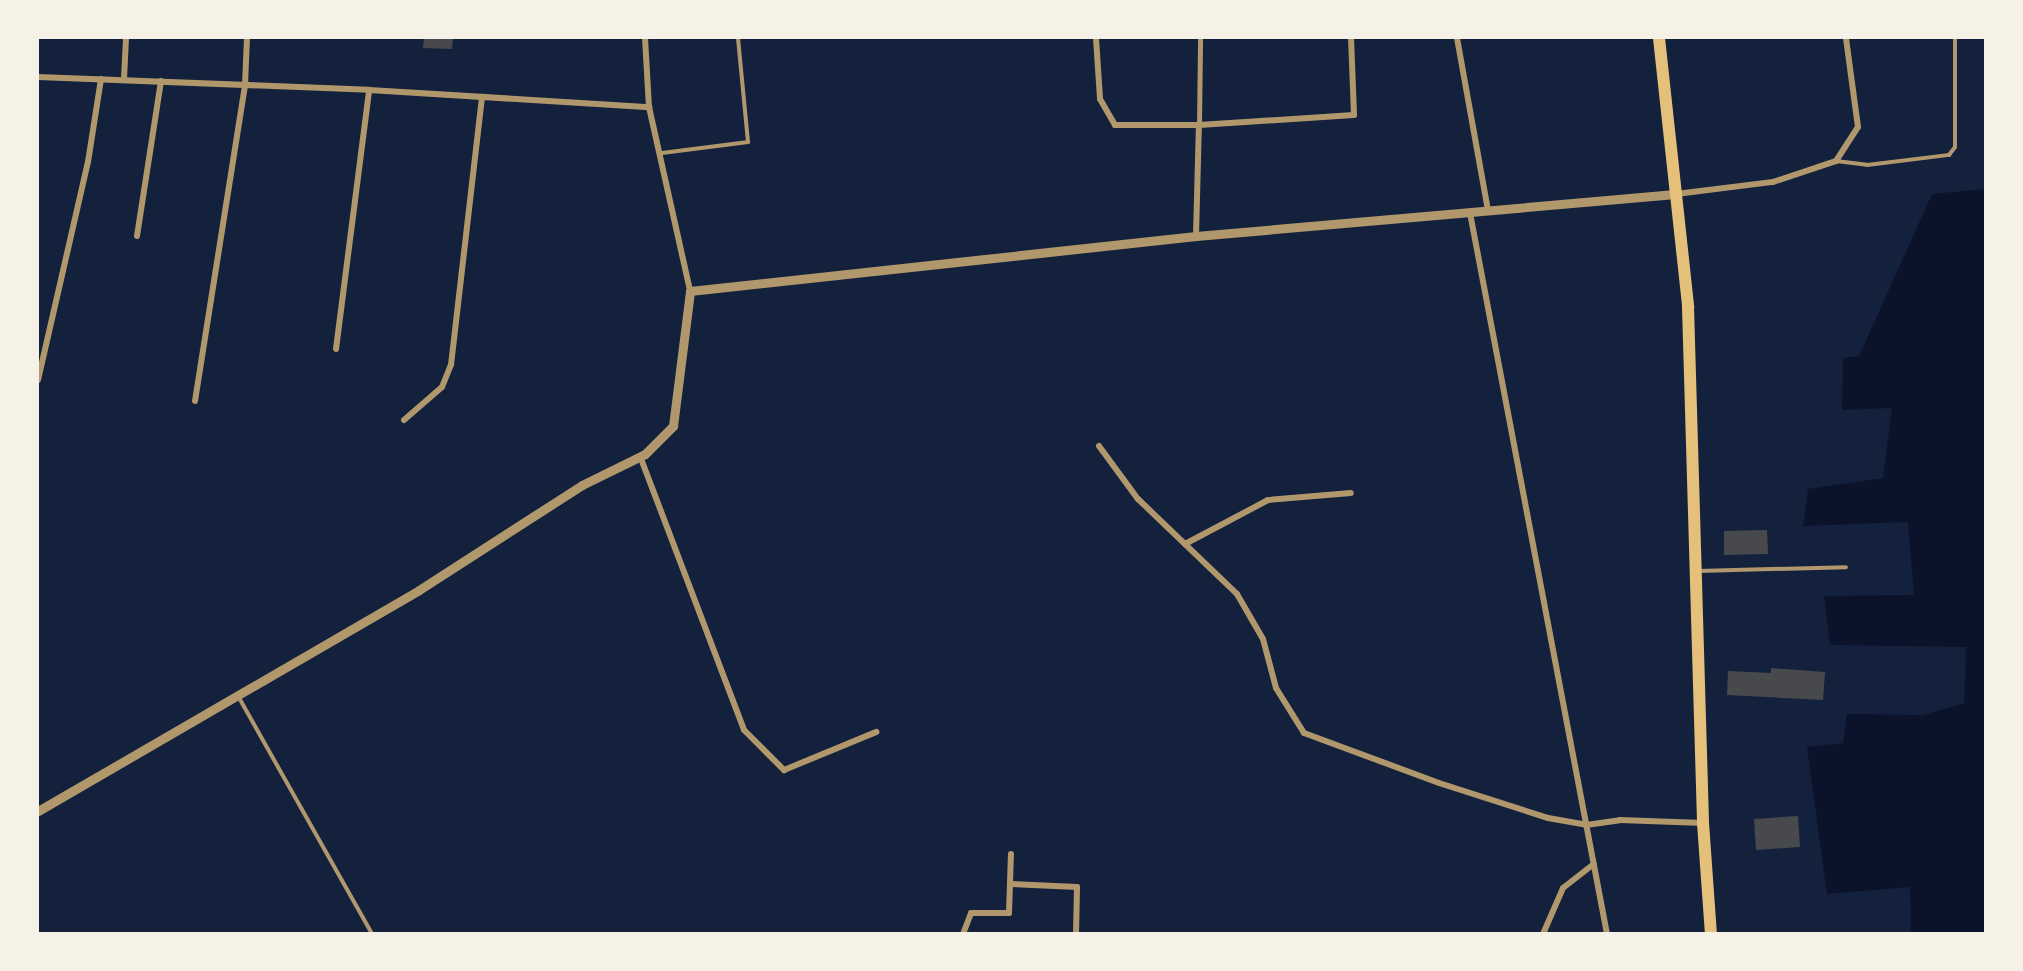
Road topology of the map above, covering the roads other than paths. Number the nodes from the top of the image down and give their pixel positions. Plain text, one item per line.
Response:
1 (126, 38) edge
2 (247, 38) edge
3 (645, 38) edge
4 (738, 38) edge
5 (1096, 38) edge
6 (1200, 38) edge
7 (1351, 38) edge
8 (1457, 38) edge
9 (1659, 38) edge
10 (1846, 38) edge
11 (1955, 38) edge
12 (38, 76) edge
13 (101, 79) junction
14 (124, 79) junction
15 (161, 81) junction
16 (245, 85) junction
17 (369, 90) junction
18 (482, 96) junction
19 (649, 106) junction
20 (1198, 125) junction
21 (662, 153) junction
22 (1836, 161) junction
23 (1676, 194) junction
24 (1488, 211) junction
25 (1470, 213) junction
26 (136, 236) dead end
27 (1196, 236) junction
28 (690, 291) junction
29 (336, 349) dead end
30 (38, 380) edge
31 (195, 401) dead end
32 (404, 420) dead end
33 (1099, 446) dead end
34 (640, 456) junction
35 (1351, 493) dead end
36 (1185, 544) junction
37 (1846, 567) dead end
38 (1694, 571) junction
39 (237, 695) junction
40 (876, 732) dead end
41 (38, 811) edge
42 (1703, 823) junction
43 (1586, 825) junction
44 (1011, 854) dead end
45 (1594, 864) junction
46 (1010, 884) junction
47 (372, 933) edge
48 (963, 933) edge
49 (1076, 933) edge
50 (1543, 933) edge
51 (1607, 933) edge
52 (1711, 933) edge

1 - 14 street
2 - 16 street
3 - 19 street
4 - 21 lane
5 - 20 street
6 - 20 street
7 - 20 street
8 - 24 street
9 - 23 highway
10 - 22 street
11 - 22 lane
12 - 13 street
13 - 14 street
13 - 30 street
14 - 15 street
15 - 16 street
15 - 26 street
16 - 17 street
16 - 31 street
17 - 18 street
17 - 29 street
18 - 19 street
18 - 32 street
19 - 21 street
20 - 27 street
21 - 28 street
22 - 23 street
23 - 24 street
23 - 38 highway
24 - 25 street
25 - 27 street
25 - 43 street
27 - 28 street
28 - 34 street
33 - 36 street
34 - 39 street
34 - 40 street
35 - 36 street
36 - 43 street
37 - 38 lane
38 - 42 highway
39 - 41 street
39 - 47 lane
42 - 43 street
42 - 52 highway
43 - 45 street
44 - 46 street
45 - 50 street
45 - 51 street
46 - 48 street
46 - 49 street

